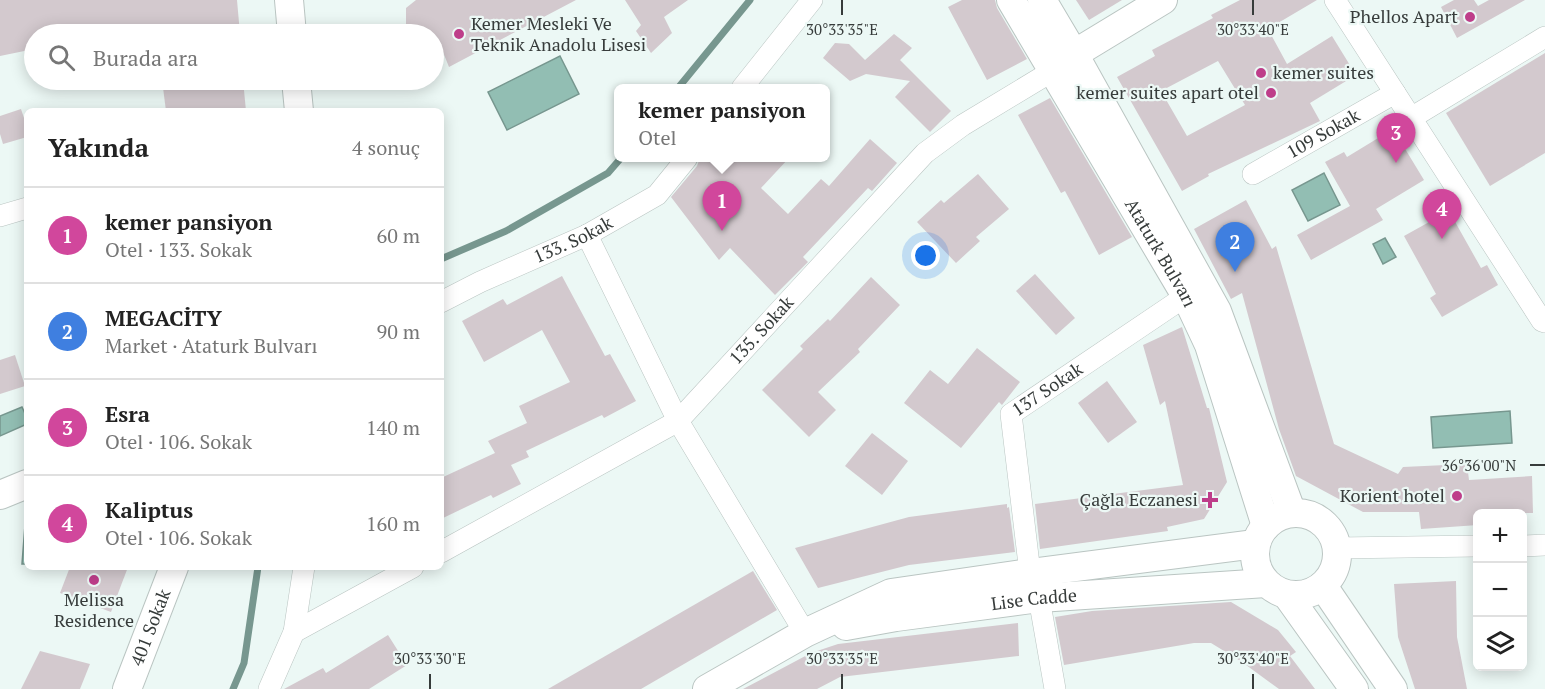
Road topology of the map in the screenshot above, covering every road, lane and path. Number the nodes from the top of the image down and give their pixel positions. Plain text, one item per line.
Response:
1 (289, 0) edge
2 (812, 0) edge
3 (1011, 0) edge
4 (1042, 0) edge
5 (1163, 0) edge
6 (1335, 0) edge
7 (291, 24) edge
8 (1545, 37) edge
9 (1064, 62) junction
10 (745, 84) edge
11 (297, 90) edge
12 (1395, 93) junction
13 (299, 108) edge
14 (1411, 118) junction
15 (684, 162) edge
16 (1252, 174) dead end
17 (24, 209) edge
18 (0, 216) edge
19 (587, 235) junction
20 (1186, 296) junction
21 (444, 300) edge
22 (1544, 322) edge
23 (678, 421) junction
24 (24, 485) edge
25 (0, 495) edge
26 (1292, 513) junction
27 (1261, 535) junction
28 (1545, 545) edge
29 (1473, 546) edge
30 (1527, 546) edge
31 (1337, 548) junction
32 (444, 550) edge
33 (173, 570) edge
34 (304, 570) edge
35 (408, 570) edge
36 (1034, 585) junction
37 (1323, 586) junction
38 (1277, 589) junction
39 (294, 632) junction
40 (805, 633) junction
41 (127, 689) edge
42 (269, 689) edge
43 (707, 689) edge
44 (1055, 689) edge
45 (1354, 689) edge
46 (1393, 689) edge

1 - 7 main road
2 - 10 street
3 - 9 main road, Ataturk Bulvarı
4 - 9 main road, Ataturk Bulvarı
5 - 9 main road
6 - 12 street
8 - 14 street
9 - 20 main road, Ataturk Bulvarı
9 - 23 street, 135. Sokak
9 - 26 main road, Ataturk Bulvarı
11 - 13 main road
12 - 14 street
12 - 16 street, 109 Sokak
14 - 22 street
15 - 19 street, 133. Sokak
17 - 18 street
19 - 21 street, 133. Sokak
19 - 23 street
20 - 27 main road, Ataturk Bulvarı
20 - 36 street, 137 Sokak
23 - 32 street, 135. Sokak
23 - 40 street
24 - 25 main road
26 - 27 main road
26 - 31 main road
27 - 36 main road, Lise Cadde
27 - 38 main road
28 - 30 street
29 - 31 street
31 - 37 main road
33 - 41 main road, 401 Sokak
34 - 39 street
35 - 39 street
36 - 38 main road, Lise Cadde
36 - 40 main road, Lise Cadde
36 - 44 street
37 - 38 main road
37 - 46 main road
38 - 45 main road
39 - 42 street
40 - 43 main road, Lise Cadde

